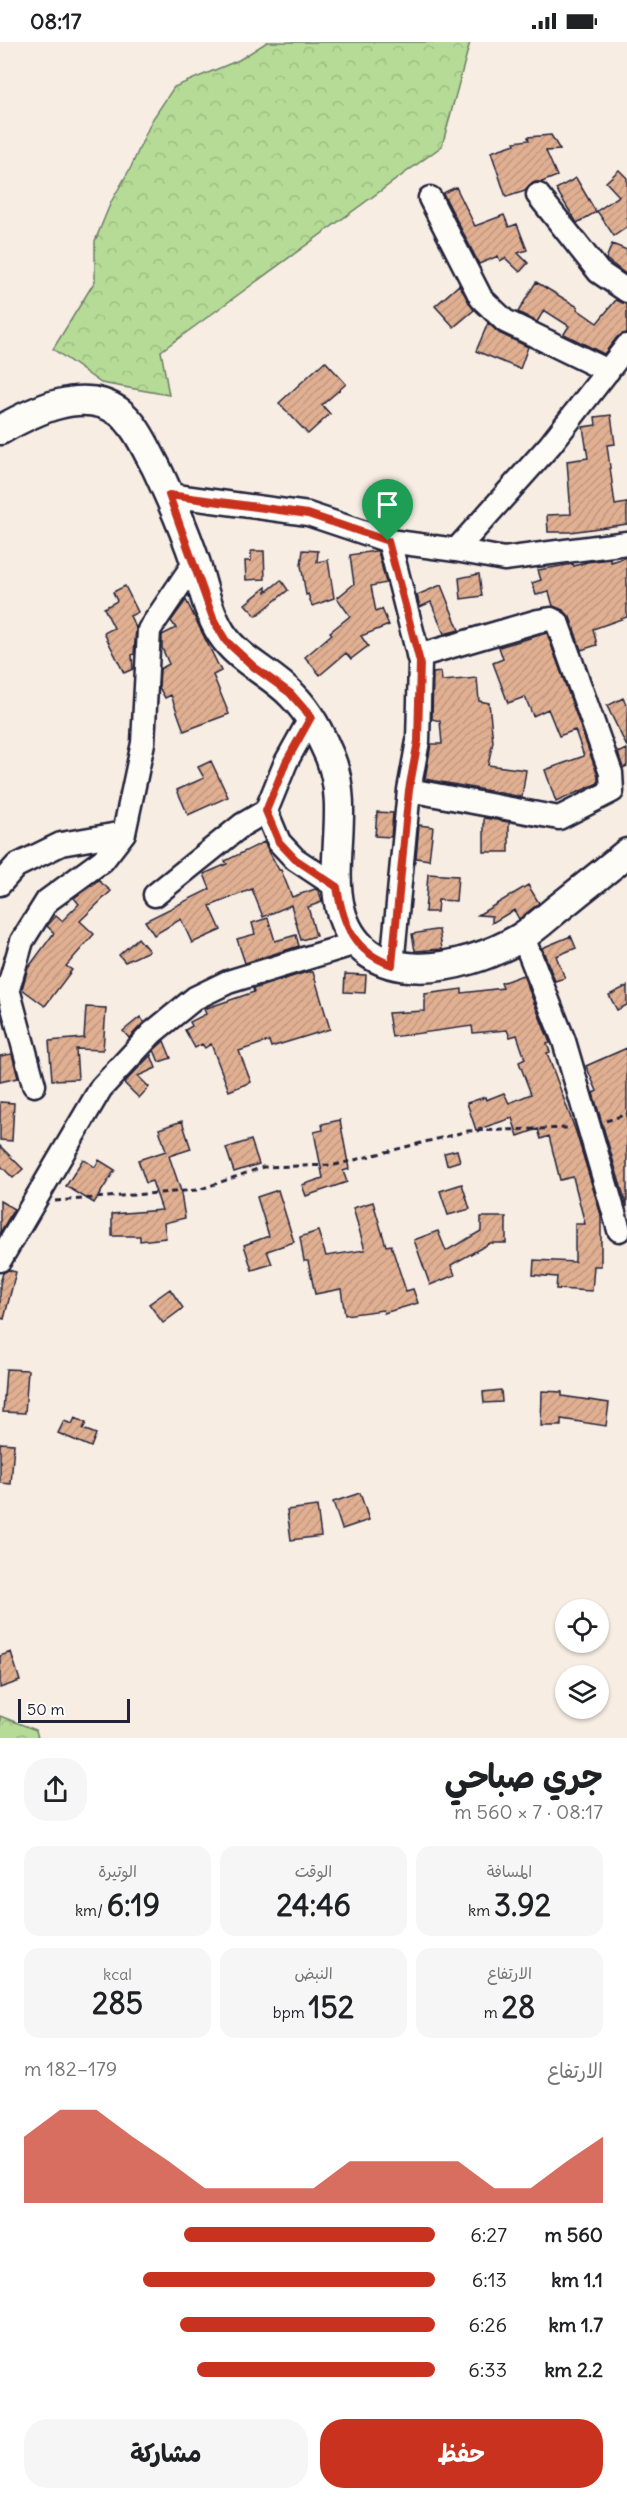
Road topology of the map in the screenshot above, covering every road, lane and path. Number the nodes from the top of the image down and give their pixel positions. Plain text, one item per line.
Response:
1 (538, 195) dead end
2 (430, 198) dead end
3 (627, 291) edge
4 (627, 346) edge
5 (608, 371) junction
6 (0, 430) edge
7 (169, 495) junction
8 (388, 541) junction
9 (627, 543) edge
10 (456, 550) junction
11 (195, 562) junction
12 (418, 656) junction
13 (311, 717) junction
14 (409, 790) junction
15 (266, 811) junction
16 (124, 833) junction
17 (627, 853) edge
18 (0, 884) edge
19 (337, 887) junction
20 (155, 895) dead end
21 (523, 937) junction
22 (356, 943) junction
23 (392, 965) junction
24 (34, 1085) dead end
25 (627, 1114) edge
26 (589, 1127) junction
27 (33, 1203) junction
28 (619, 1230) dead end
29 (0, 1260) edge

1 - 3 street
2 - 5 street
4 - 5 street
5 - 10 street
6 - 7 main road
7 - 8 street
7 - 11 main road
8 - 10 street
8 - 12 street
9 - 10 street
11 - 13 main road
11 - 16 street
12 - 14 street
12 - 14 street
13 - 15 street
13 - 19 main road
14 - 23 street
15 - 19 street
15 - 20 street
16 - 18 street
16 - 24 street
17 - 21 main road
19 - 22 main road
21 - 23 main road
21 - 26 street
22 - 23 main road
22 - 27 street
25 - 26 path
26 - 27 path
26 - 28 street
27 - 29 street

